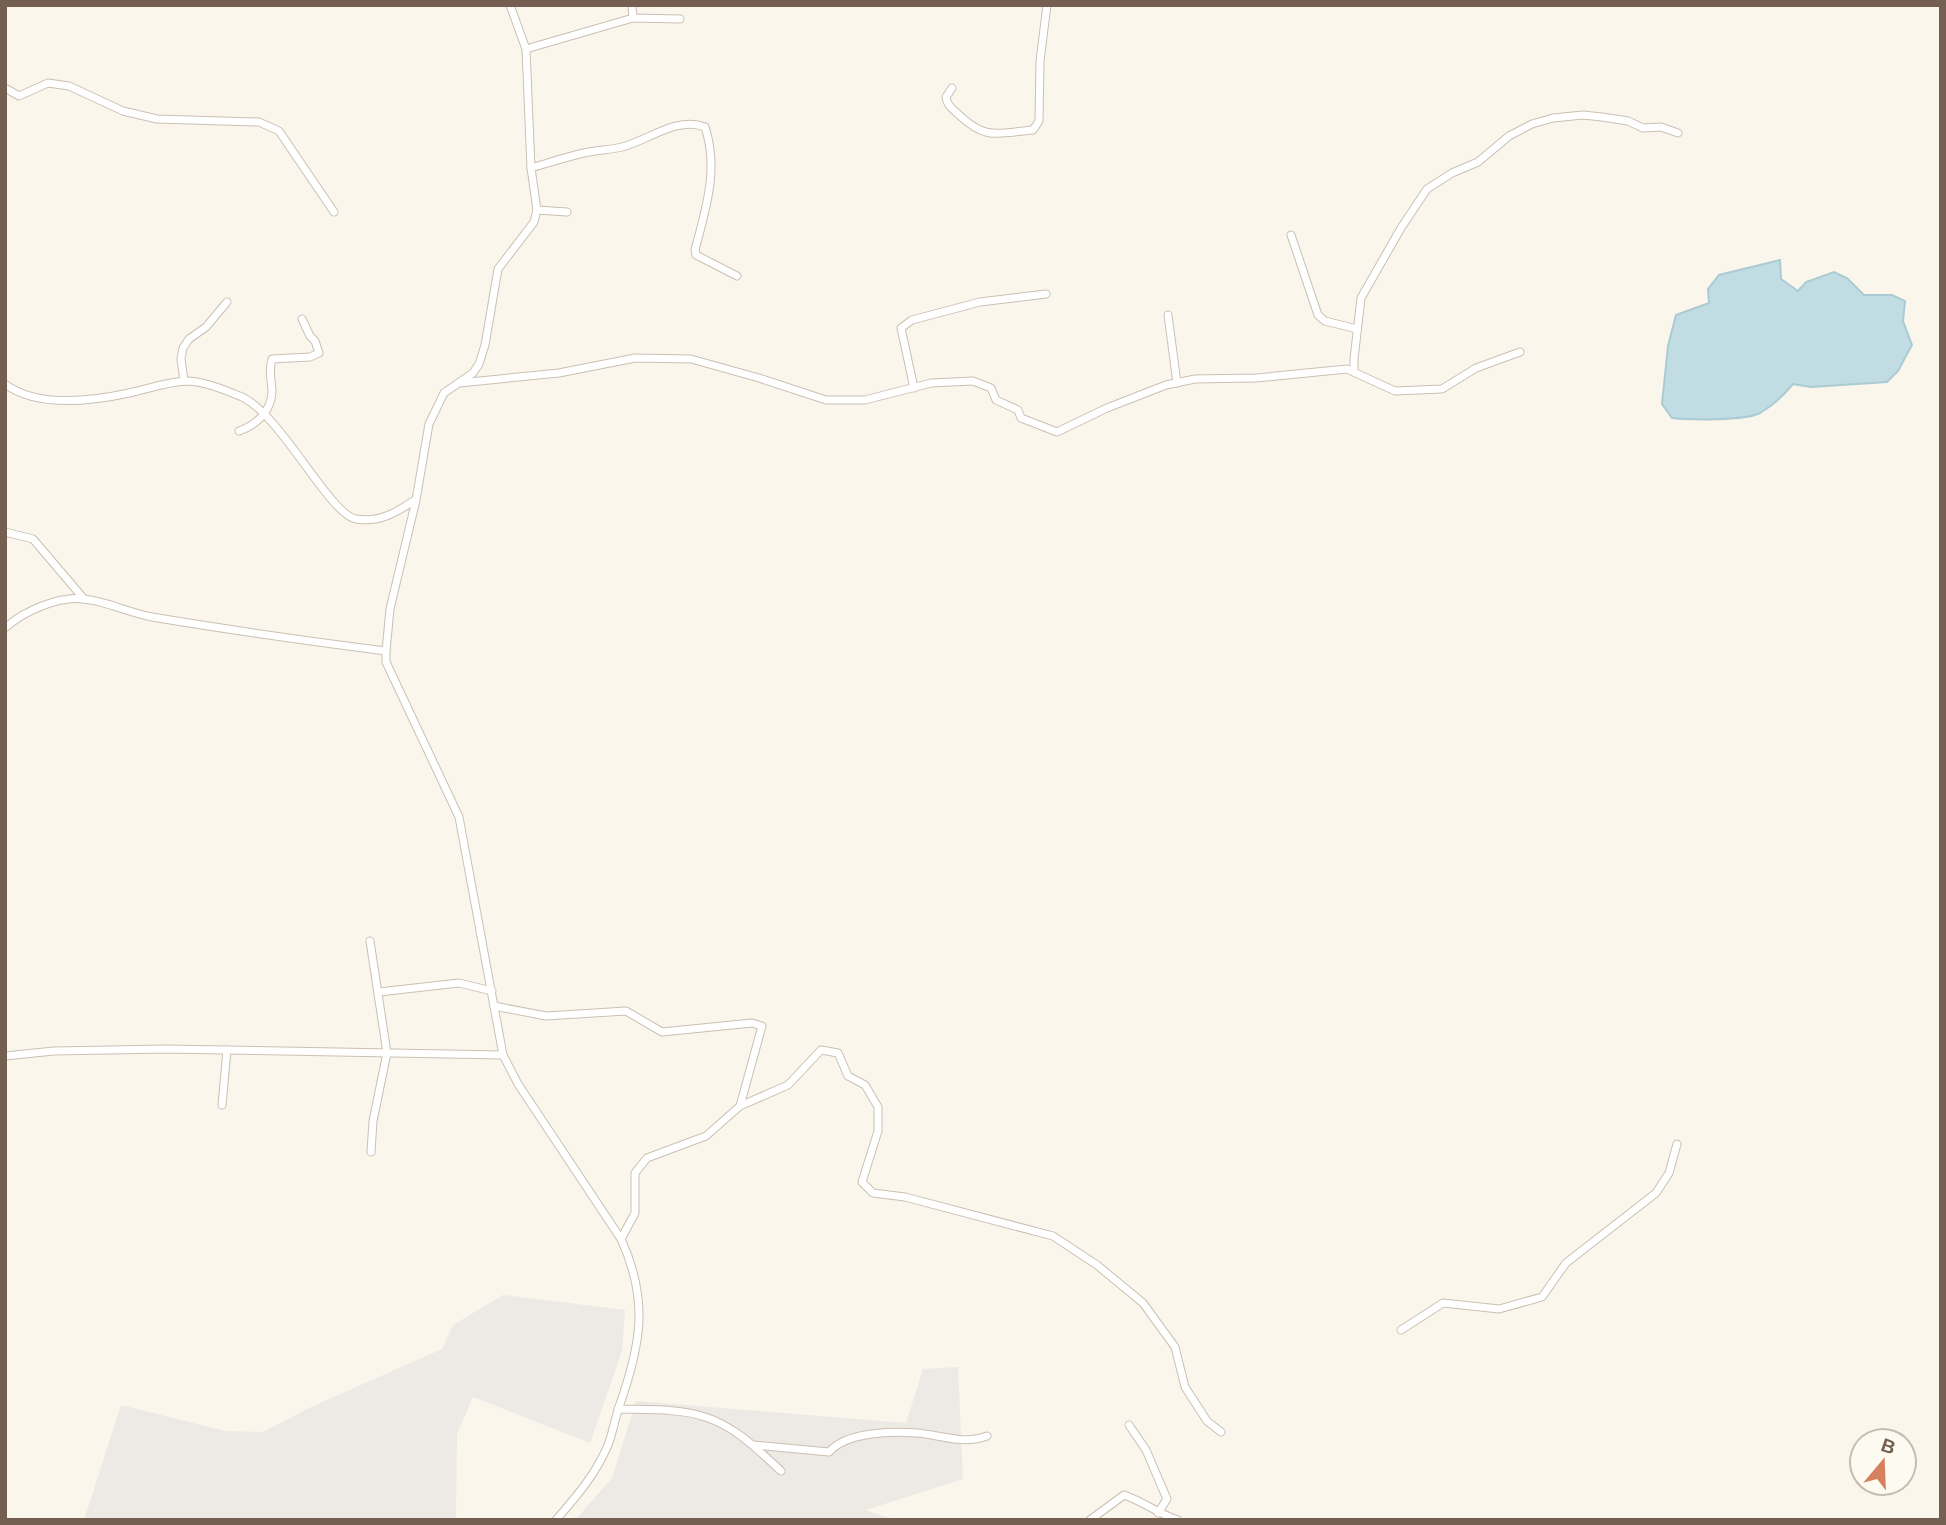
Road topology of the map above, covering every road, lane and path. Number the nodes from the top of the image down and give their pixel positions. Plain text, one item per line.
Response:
1 (510, 5) edge
2 (632, 5) edge
3 (1047, 5) edge
4 (633, 18) junction
5 (680, 19) dead end
6 (526, 49) junction
7 (5, 88) edge
8 (952, 88) dead end
9 (1678, 133) dead end
10 (531, 168) junction
11 (537, 210) junction
12 (334, 212) dead end
13 (567, 212) dead end
14 (1291, 235) dead end
15 (737, 275) dead end
16 (1046, 294) dead end
17 (227, 302) dead end
18 (1168, 315) dead end
19 (302, 319) dead end
20 (1357, 329) junction
21 (1520, 352) dead end
22 (1354, 372) junction
23 (184, 381) junction
24 (458, 383) junction
25 (1177, 383) junction
26 (5, 384) edge
27 (914, 388) junction
28 (264, 412) junction
29 (239, 431) dead end
30 (416, 500) junction
31 (5, 532) edge
32 (84, 598) junction
33 (5, 628) edge
34 (386, 651) junction
35 (370, 941) dead end
36 (492, 991) junction
37 (379, 992) junction
38 (494, 1006) junction
39 (227, 1050) junction
40 (387, 1053) junction
41 (503, 1055) junction
42 (5, 1056) edge
43 (222, 1105) dead end
44 (740, 1106) junction
45 (1677, 1144) dead end
46 (371, 1152) dead end
47 (621, 1239) junction
48 (1401, 1330) dead end
49 (618, 1409) junction
50 (1129, 1425) dead end
51 (1221, 1433) dead end
52 (987, 1436) dead end
53 (753, 1446) junction
54 (781, 1471) dead end
55 (1158, 1513) junction
56 (556, 1520) edge
57 (1090, 1520) edge
58 (1178, 1520) edge

1 - 6 street
2 - 4 street
3 - 8 street
4 - 5 street
4 - 6 street
6 - 10 street
7 - 12 street
9 - 20 street
10 - 11 street
10 - 15 street
11 - 13 street
11 - 24 street
14 - 20 street
16 - 27 street
17 - 23 street
18 - 25 street
19 - 28 street
20 - 22 street
21 - 22 street
22 - 25 street
23 - 26 street
23 - 28 street
24 - 27 street
24 - 30 street
25 - 27 street
28 - 29 street
28 - 30 street
30 - 34 street
31 - 32 street
32 - 33 street
32 - 34 street
34 - 36 street
35 - 37 street
36 - 37 street
36 - 38 street
37 - 40 street
38 - 41 street
38 - 44 street
39 - 40 street
39 - 42 street
39 - 43 street
40 - 41 street
40 - 46 street
41 - 47 street
44 - 47 street
44 - 51 street
45 - 48 street
47 - 49 street
49 - 53 street
49 - 56 street
50 - 55 street
52 - 53 street
53 - 54 street
55 - 57 street
55 - 58 street

